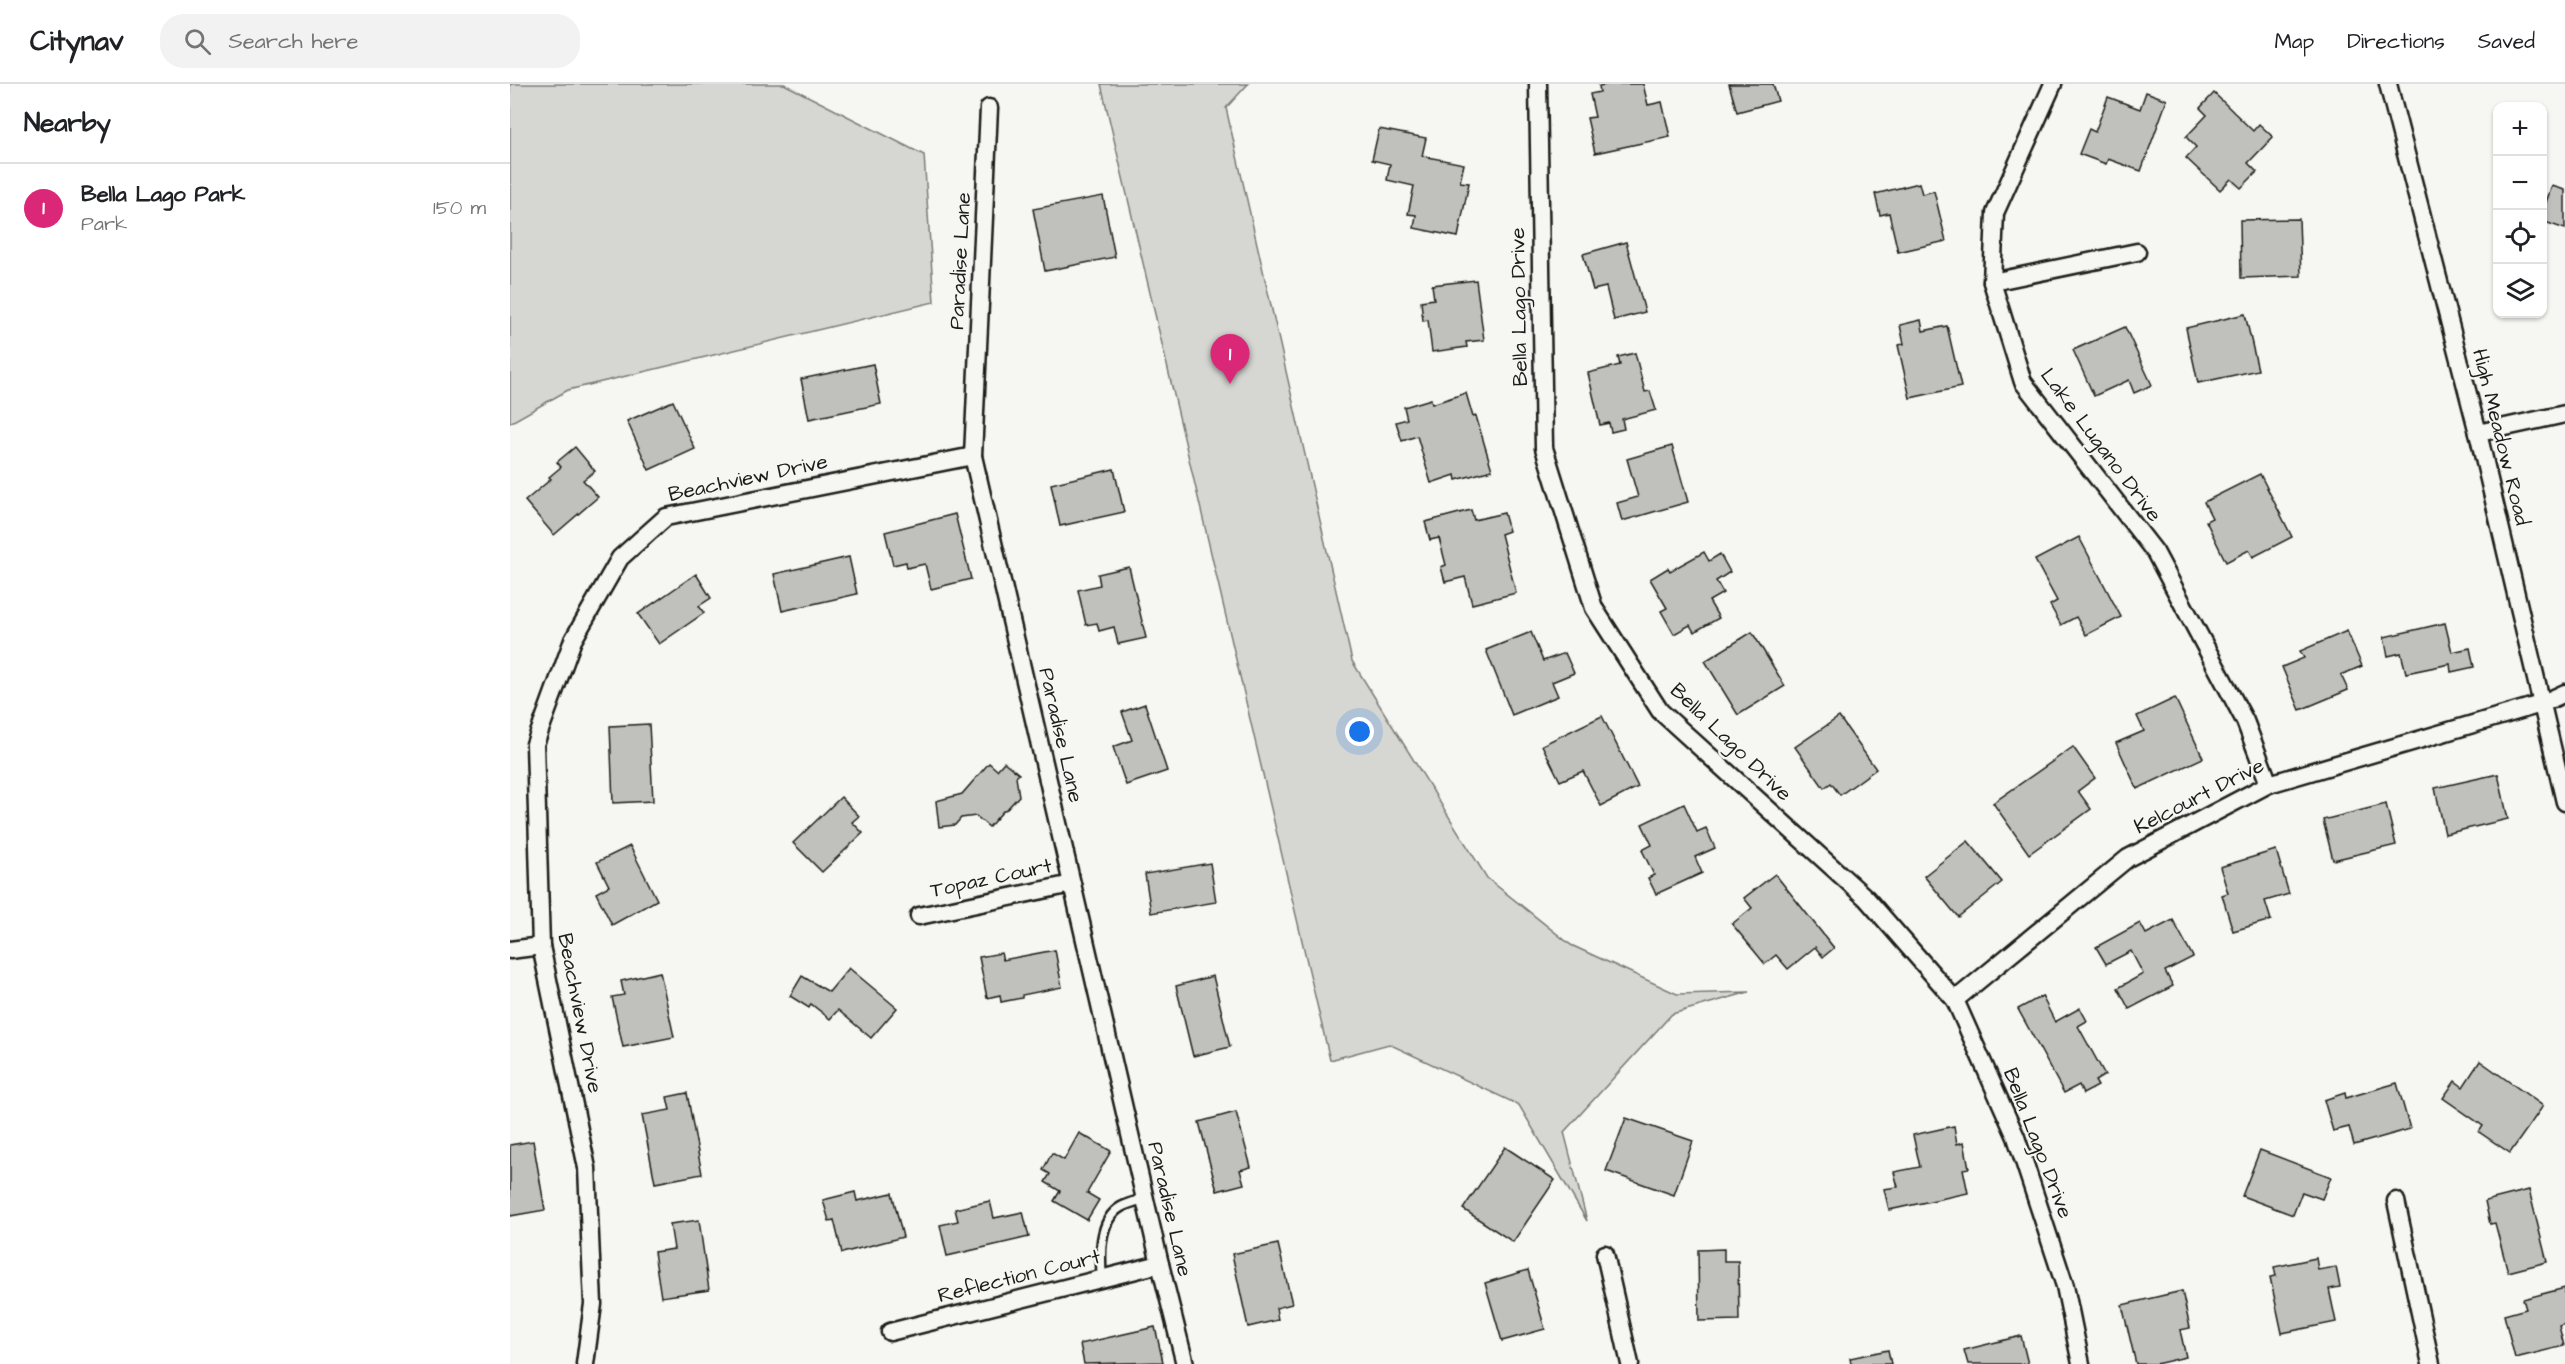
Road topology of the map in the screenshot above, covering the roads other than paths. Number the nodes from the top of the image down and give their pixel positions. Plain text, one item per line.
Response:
1 (1538, 84) edge
2 (2053, 84) edge
3 (2388, 84) edge
4 (989, 108) dead end
5 (2137, 252) dead end
6 (1992, 282) junction
7 (2565, 414) edge
8 (2478, 433) junction
9 (973, 456) junction
10 (2565, 693) edge
11 (2541, 704) junction
12 (2269, 784) junction
13 (2565, 801) edge
14 (1072, 884) junction
15 (920, 916) dead end
16 (541, 946) junction
17 (510, 950) edge
18 (1955, 1000) junction
19 (1144, 1199) junction
20 (2396, 1201) dead end
21 (1605, 1254) dead end
22 (1160, 1264) junction
23 (1102, 1279) junction
24 (890, 1332) dead end
25 (585, 1364) edge
26 (1185, 1364) edge
27 (1630, 1364) edge
28 (2081, 1364) edge
29 (2431, 1364) edge

1 - 18 street, Bella Lago Drive
2 - 6 street, Lake Lugano Drive
3 - 8 street, High Meadow Road
4 - 9 street, Paradise Lane
5 - 6 street
6 - 12 street, Lake Lugano Drive
7 - 8 street
8 - 11 street, High Meadow Road
9 - 14 street, Paradise Lane
9 - 16 street, Beachview Drive
10 - 11 street, Kelcourt Drive
11 - 12 street, Kelcourt Drive
11 - 13 street, High Meadow Road
12 - 18 street, Kelcourt Drive
14 - 15 street, Topaz Court
14 - 19 street, Paradise Lane
16 - 17 street
16 - 25 street, Beachview Drive
18 - 28 street, Bella Lago Drive
19 - 22 street, Paradise Lane
19 - 23 lane
20 - 29 street
21 - 27 street
22 - 23 street, Reflection Court
22 - 26 street, Paradise Lane
23 - 24 street, Reflection Court

